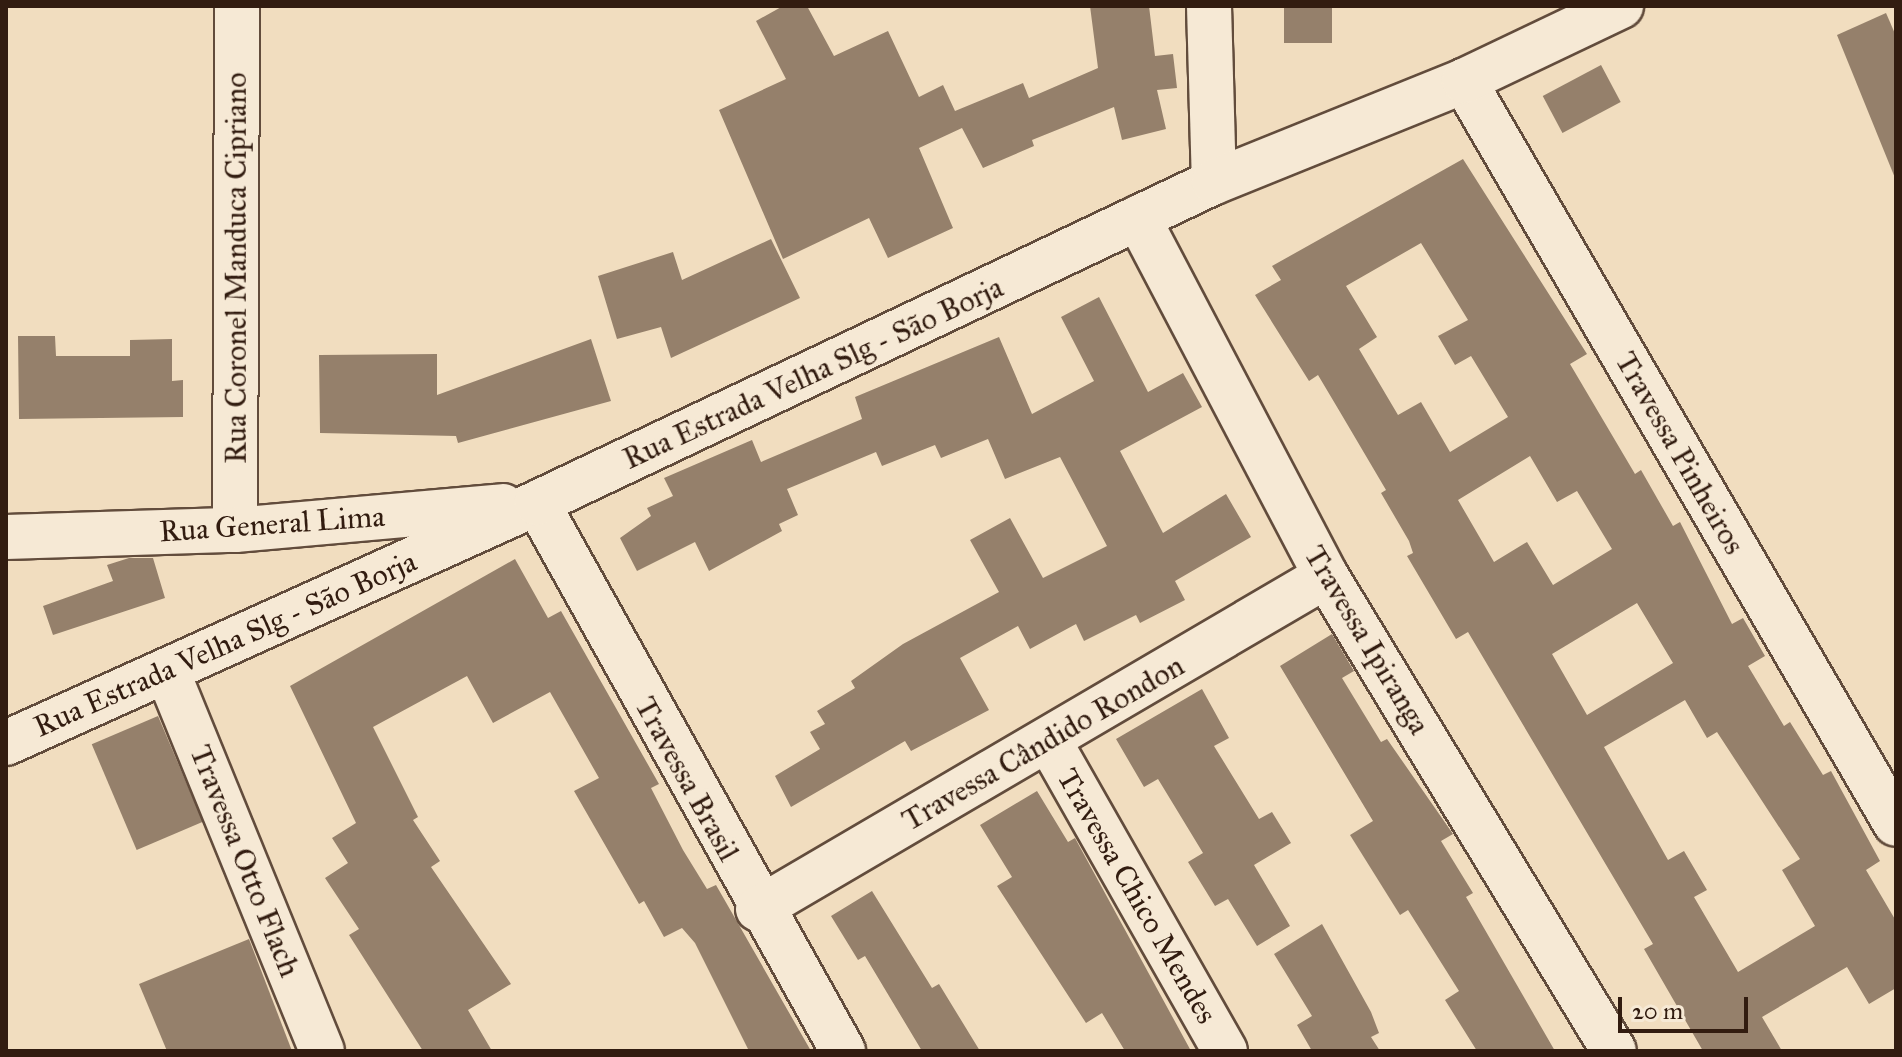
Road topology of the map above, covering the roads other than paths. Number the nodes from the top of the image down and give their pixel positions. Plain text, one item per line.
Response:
1 (237, 6) edge
2 (1209, 6) edge
3 (1621, 6) edge
4 (1464, 81) junction
5 (1214, 182) junction
6 (1138, 218) junction
7 (537, 503) junction
8 (235, 530) junction
9 (6, 537) edge
10 (1326, 576) junction
11 (167, 671) junction
12 (1049, 741) junction
13 (6, 743) edge
14 (1896, 824) edge
15 (758, 909) junction
16 (322, 1051) edge
17 (843, 1051) edge
18 (1225, 1051) edge
19 (1614, 1051) edge

1 - 8 street, Rua Coronel Manduca Cipriano
2 - 5 street
3 - 4 street, Rua Estrada Velha Slg - São Borja
4 - 5 street, Rua Estrada Velha Slg - São Borja
4 - 14 street, Travessa Pinheiros
5 - 6 street, Rua Estrada Velha Slg - São Borja
6 - 7 street, Rua Estrada Velha Slg - São Borja
6 - 10 street, Travessa Ipiranga
7 - 8 street, Rua General Lima
7 - 11 street, Rua Estrada Velha Slg - São Borja
7 - 15 street, Travessa Brasil
8 - 9 street, Rua General Lima
10 - 12 street, Travessa Cândido Rondon
10 - 19 street, Travessa Ipiranga
11 - 13 street, Rua Estrada Velha Slg - São Borja
11 - 16 street, Travessa Otto Flach
12 - 15 street, Travessa Cândido Rondon
12 - 18 street, Travessa Chico Mendes
15 - 17 street, Travessa Brasil

